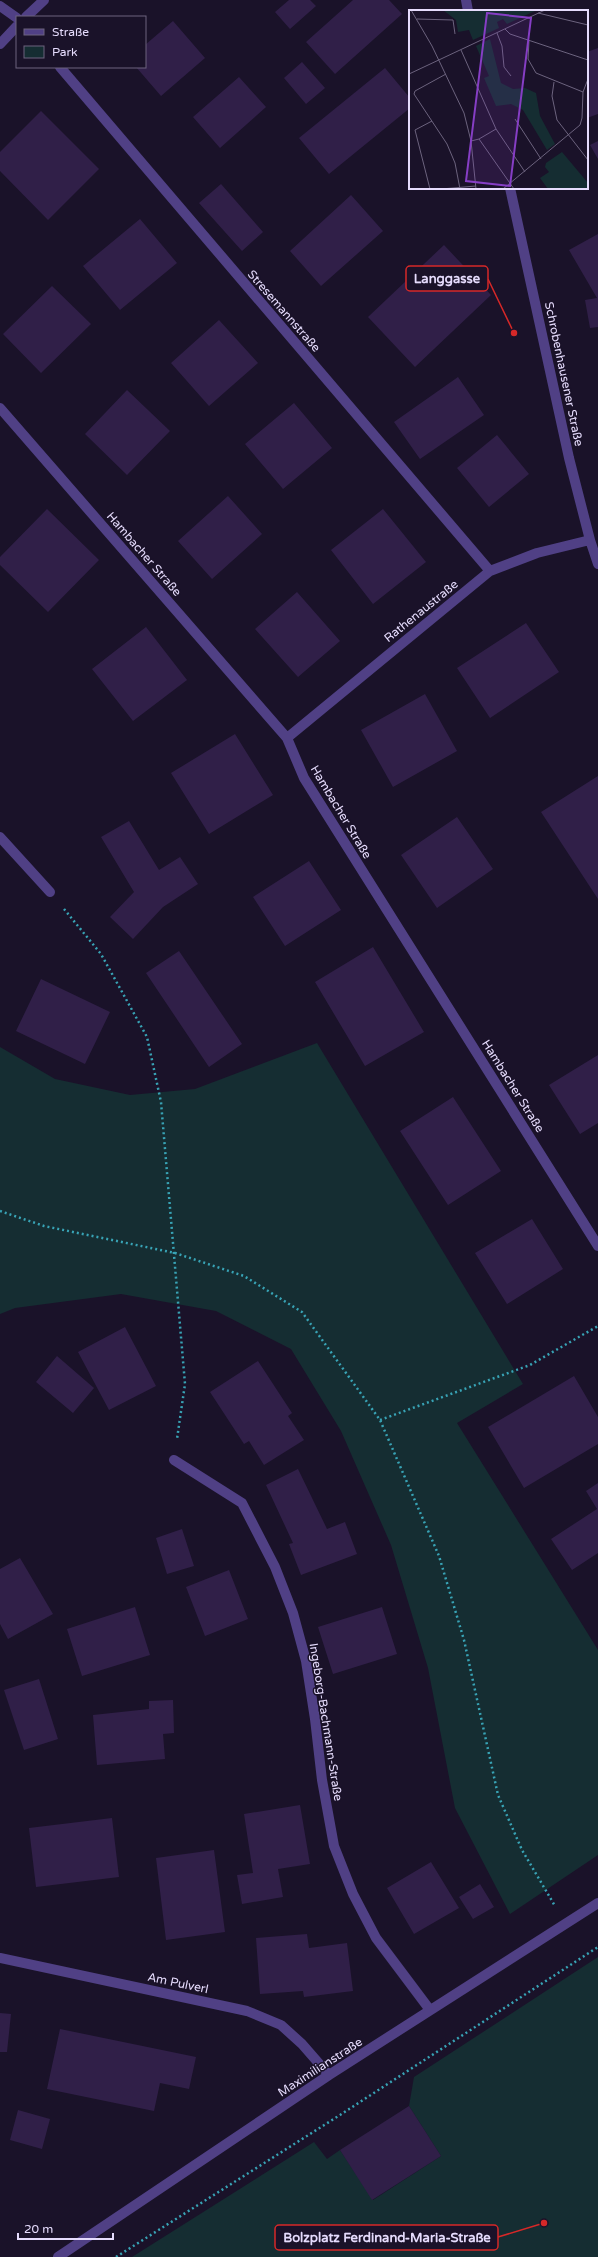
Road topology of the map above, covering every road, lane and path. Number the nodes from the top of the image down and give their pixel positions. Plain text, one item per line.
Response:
1 (44, 0) edge
2 (466, 0) edge
3 (0, 6) edge
4 (468, 10) edge
5 (27, 16) edge
6 (16, 17) edge
7 (16, 27) edge
8 (0, 44) edge
9 (61, 68) edge
10 (510, 189) edge
11 (0, 408) edge
12 (590, 540) junction
13 (598, 564) edge
14 (490, 571) junction
15 (287, 738) junction
16 (0, 837) edge
17 (50, 892) joint
18 (0, 1211) edge
19 (598, 1246) edge
20 (175, 1253) junction
21 (598, 1326) edge
22 (380, 1420) junction
23 (174, 1460) joint
24 (598, 1902) edge
25 (565, 1924) junction
26 (598, 1946) edge
27 (0, 1958) edge
28 (430, 2010) junction
29 (329, 2075) junction
30 (58, 2257) edge
31 (116, 2257) edge

1 - 5 street
2 - 4 street
3 - 6 street
7 - 8 street
9 - 14 street, Stresemannstraße
10 - 12 street, Schrobenhausener Straße
11 - 15 street, Hambacher Straße
12 - 13 street, Schrobenhausener Straße
12 - 14 street, Rathenaustraße
14 - 15 street, Rathenaustraße
15 - 19 street, Hambacher Straße
16 - 17 street
17 - 20 path
18 - 20 path
20 - 22 path
20 - 23 path
21 - 22 path
22 - 25 path
23 - 28 street, Ingeborg-Bachmann-Straße
24 - 25 street, Maximilianstraße
25 - 28 street, Maximilianstraße
26 - 31 path
27 - 29 street, Am Pulverl
28 - 29 street, Maximilianstraße
29 - 30 street, Maximilianstraße

